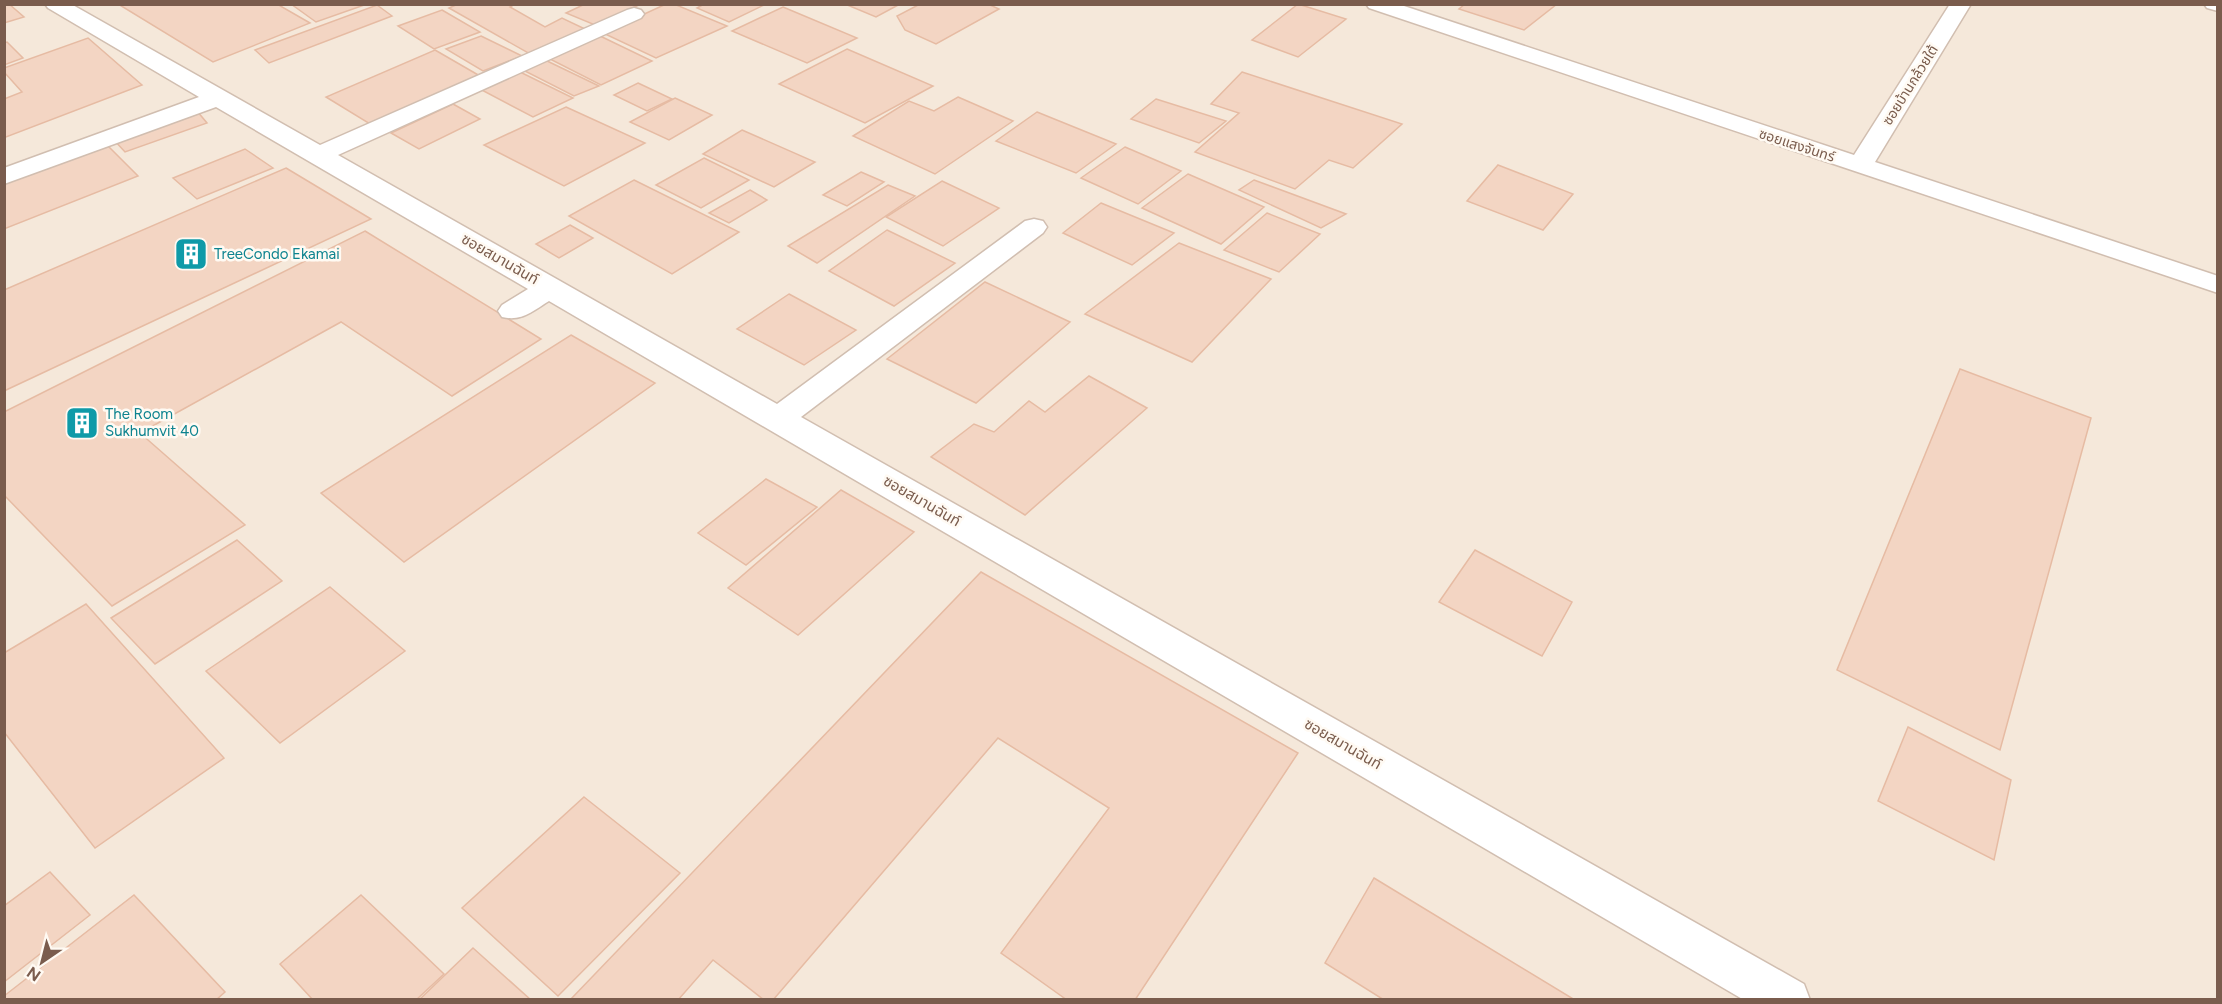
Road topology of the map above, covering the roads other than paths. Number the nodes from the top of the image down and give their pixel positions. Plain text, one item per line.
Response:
1 (56, 4) edge
2 (1376, 4) edge
3 (1961, 4) edge
4 (634, 14) dead end
5 (218, 98) junction
6 (319, 155) junction
7 (1860, 166) junction
8 (4, 177) edge
9 (1034, 227) dead end
10 (2217, 285) edge
11 (550, 288) junction
12 (512, 311) dead end
13 (778, 419) junction
14 (1788, 999) edge

1 - 5 street, ซอยสมานฉันท์
2 - 7 street, ซอยแสงจันทร์
3 - 7 street, ซอยบ้านกล้วยใต้
4 - 6 street
5 - 6 street, ซอยสมานฉันท์
5 - 8 street
6 - 11 street, ซอยสมานฉันท์
7 - 10 street, ซอยแสงจันทร์
9 - 13 street
11 - 12 street
11 - 13 street, ซอยสมานฉันท์
13 - 14 street, ซอยสมานฉันท์

